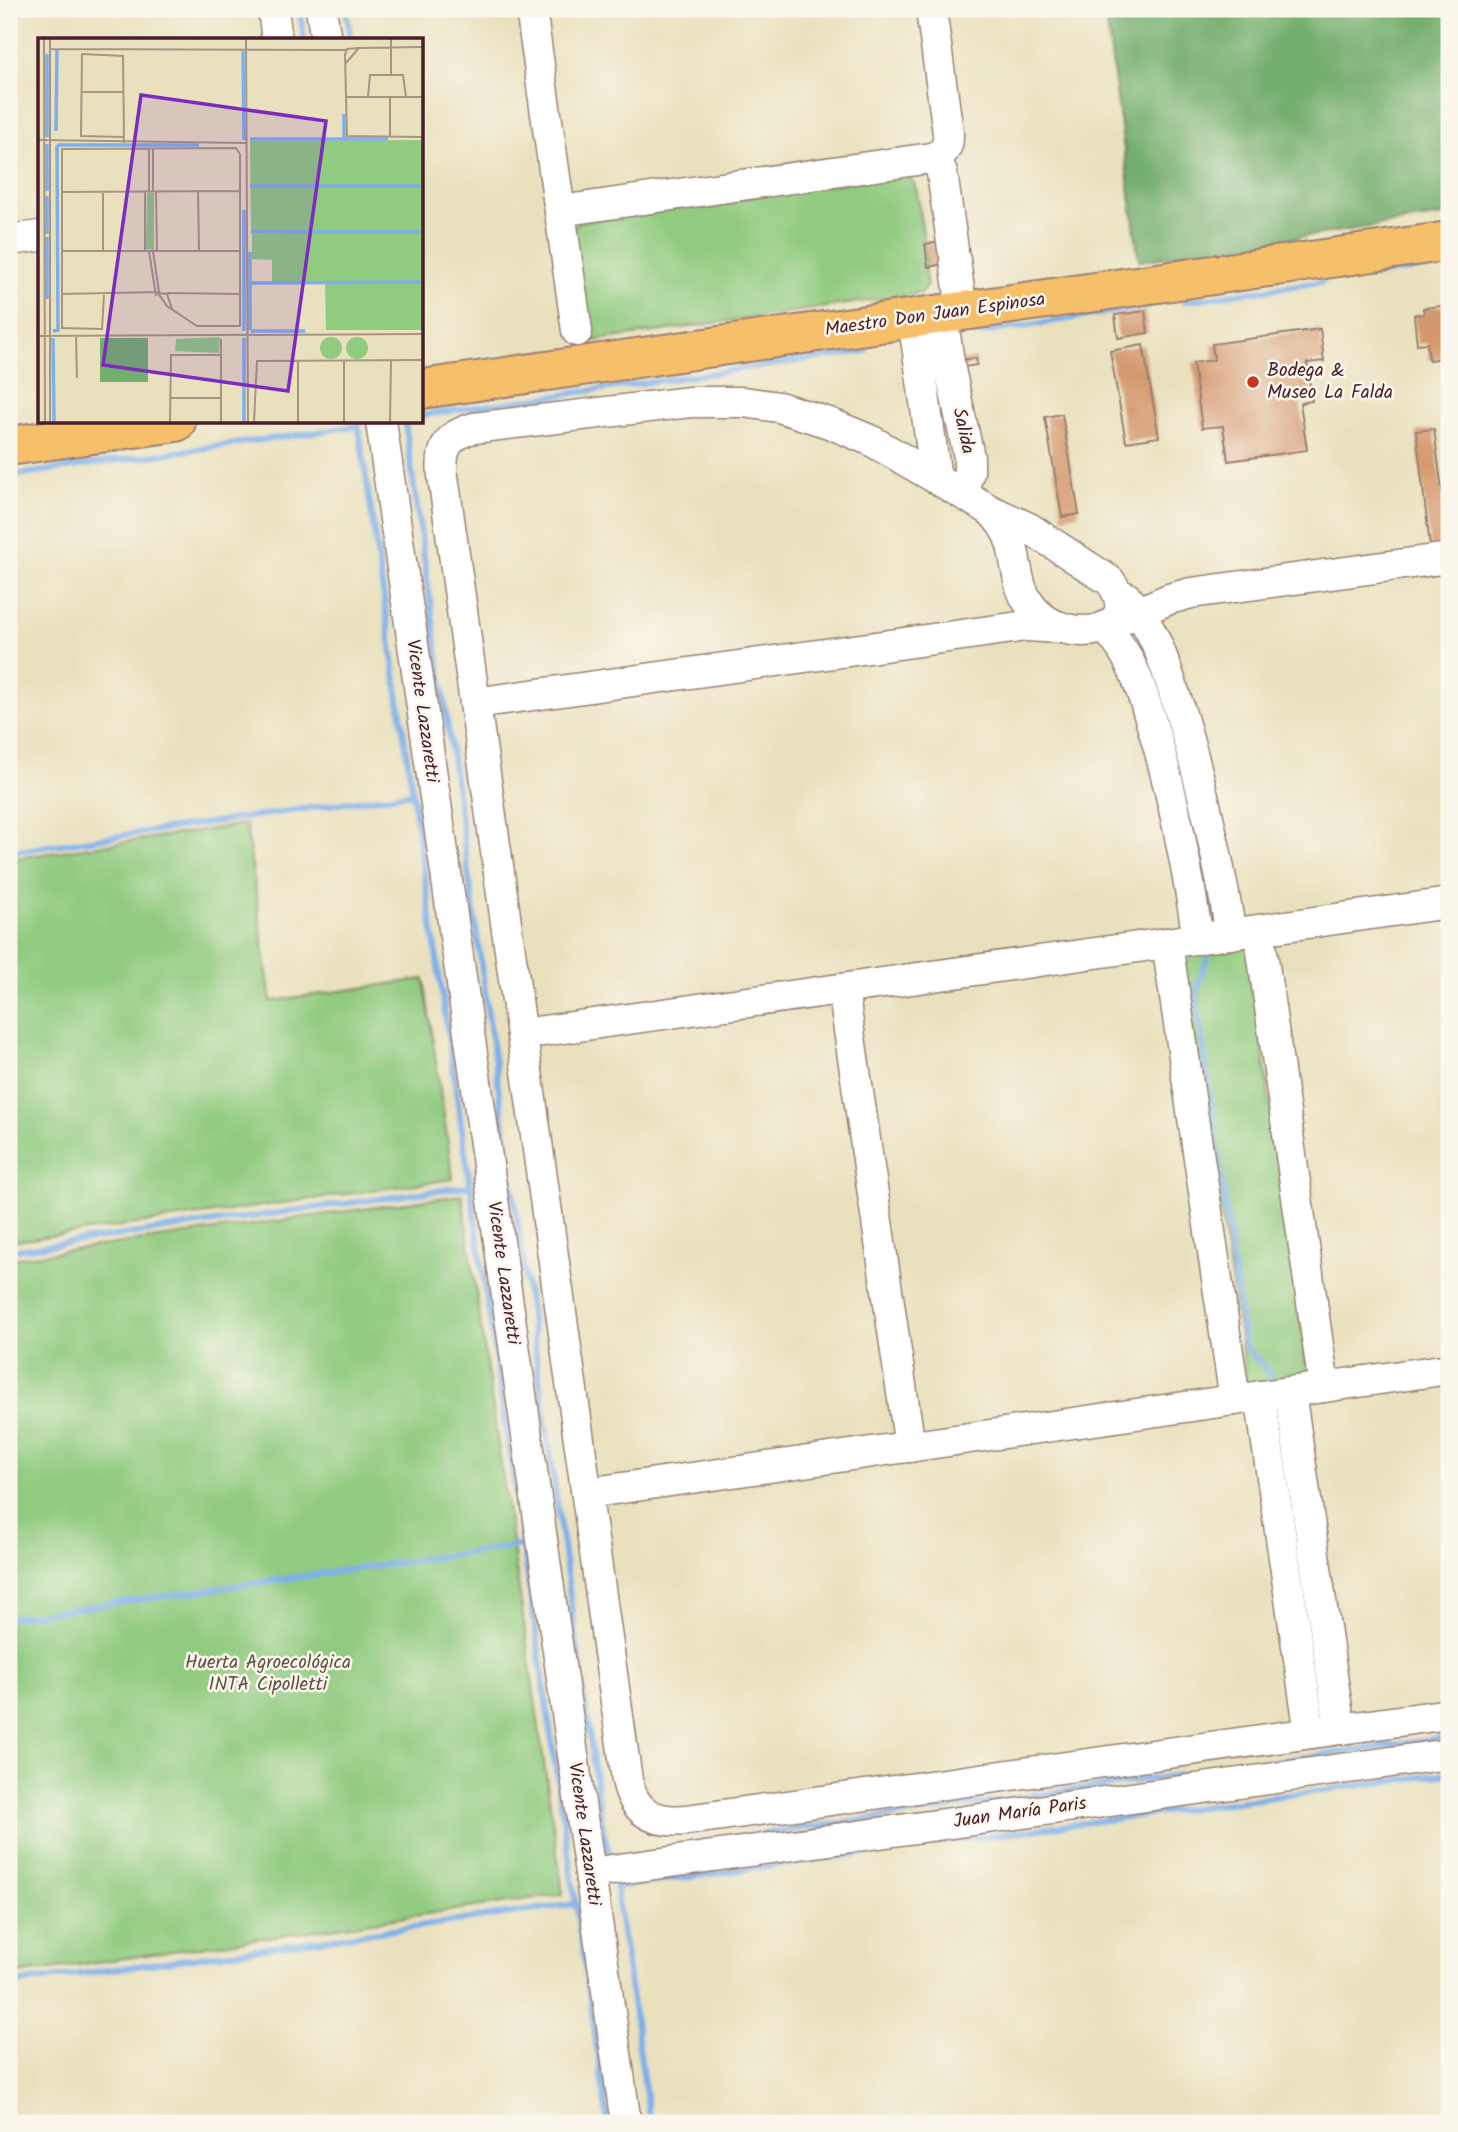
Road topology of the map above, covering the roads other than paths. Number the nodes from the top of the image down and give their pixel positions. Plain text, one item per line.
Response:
1 (273, 9) edge
2 (321, 9) edge
3 (531, 9) edge
4 (931, 9) edge
5 (277, 38) edge
6 (326, 38) edge
7 (936, 156) junction
8 (560, 211) junction
9 (38, 236) edge
10 (9, 240) edge
11 (1449, 241) edge
12 (929, 316) junction
13 (577, 331) dead end
14 (424, 389) edge
15 (162, 424) edge
16 (381, 424) edge
17 (9, 446) edge
18 (927, 473) junction
19 (962, 493) junction
20 (990, 510) junction
21 (1449, 558) edge
22 (1018, 577) junction
23 (1109, 581) junction
24 (1200, 591) junction
25 (1138, 612) junction
26 (1104, 627) junction
27 (1062, 628) junction
28 (968, 634) junction
29 (475, 703) junction
30 (1449, 904) edge
31 (1245, 932) junction
32 (1198, 939) junction
33 (1167, 943) junction
34 (843, 989) junction
35 (522, 1034) junction
36 (1449, 1369) edge
37 (1324, 1387) junction
38 (1290, 1392) junction
39 (1247, 1398) junction
40 (910, 1447) junction
41 (587, 1493) junction
42 (1449, 1714) edge
43 (1340, 1729) junction
44 (1310, 1733) junction
45 (1449, 1754) edge
46 (590, 1873) junction
47 (626, 2123) edge

1 - 5 street
2 - 6 street
3 - 8 street
4 - 7 street
7 - 8 street
7 - 12 street
8 - 13 street
9 - 10 street
11 - 12 main road, Maestro Don Juan Espinosa
12 - 14 main road, Maestro Don Juan Espinosa
12 - 18 street
12 - 19 street, Salida
15 - 17 main road
16 - 46 street, Vicente Lazzaretti
18 - 19 street
18 - 29 street
19 - 20 street
20 - 22 street
20 - 23 street
21 - 24 street
22 - 27 street
22 - 28 street
23 - 24 street
23 - 25 street
23 - 26 street
24 - 25 street
25 - 26 street
25 - 31 street
26 - 27 street
26 - 32 street
27 - 28 street
28 - 29 street
29 - 35 street
30 - 31 street
31 - 32 street
31 - 37 street
32 - 33 street
33 - 34 street
33 - 39 street
34 - 35 street
34 - 40 street
35 - 41 street
36 - 37 street
37 - 38 street
38 - 39 street
38 - 43 street
39 - 40 street
39 - 44 street
40 - 41 street
41 - 44 street
42 - 43 street
43 - 44 street
45 - 46 street, Juan María Paris
46 - 47 street, Vicente Lazzaretti

